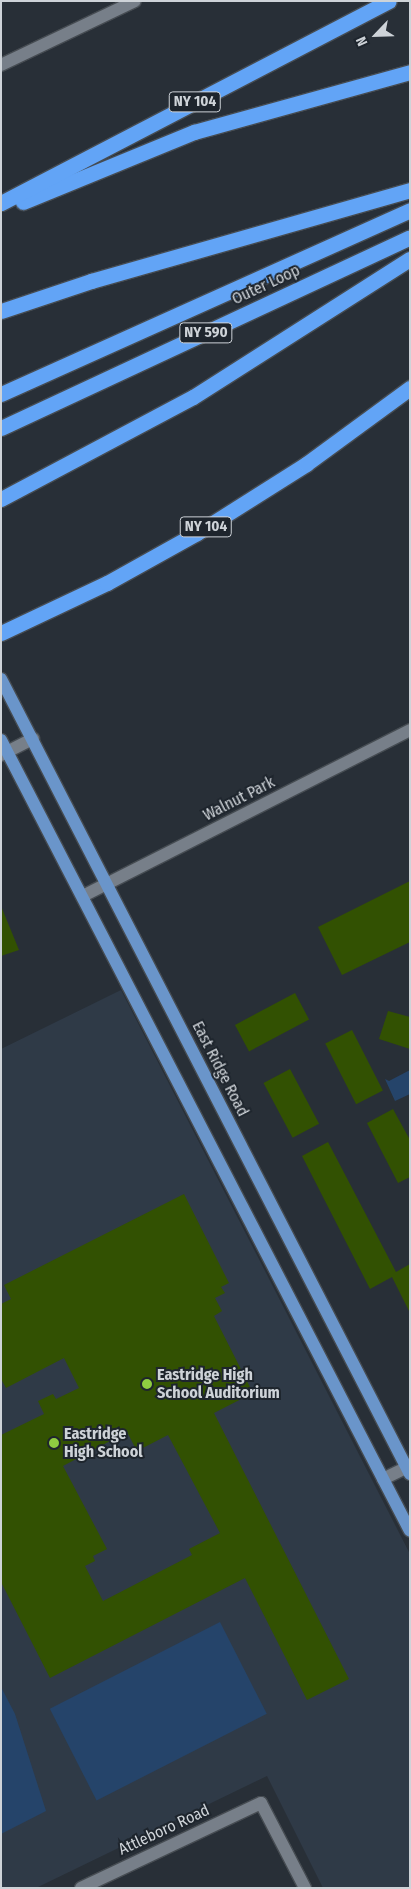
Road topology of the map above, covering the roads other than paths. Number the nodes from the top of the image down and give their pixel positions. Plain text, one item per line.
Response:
1 (135, 1) edge
2 (389, 1) edge
3 (1, 65) edge
4 (410, 72) edge
5 (410, 190) edge
6 (1, 204) edge
7 (410, 210) edge
8 (1, 212) edge
9 (410, 237) edge
10 (410, 259) edge
11 (1, 311) edge
12 (410, 388) edge
13 (1, 394) edge
14 (1, 428) edge
15 (1, 499) edge
16 (1, 633) edge
17 (1, 679) edge
18 (410, 730) edge
19 (33, 739) junction
20 (3, 749) edge
21 (107, 884) junction
22 (83, 896) junction
23 (409, 1469) edge
24 (384, 1479) junction
25 (410, 1531) edge
26 (81, 1888) edge
27 (305, 1888) edge

1 - 3 street
2 - 6 highway, NY 104
4 - 8 highway
5 - 11 highway
7 - 13 highway, Outer Loop / NY 590
9 - 14 highway, Outer Loop / NY 590
10 - 15 highway
12 - 16 highway, NY 104
17 - 19 main road, East Ridge Road
18 - 21 street, Walnut Park
19 - 20 street
19 - 21 main road, East Ridge Road
20 - 22 main road
21 - 22 street, Walnut Park
21 - 23 main road, East Ridge Road
22 - 24 main road
23 - 24 street
24 - 25 main road
26 - 27 street, Attleboro Road

